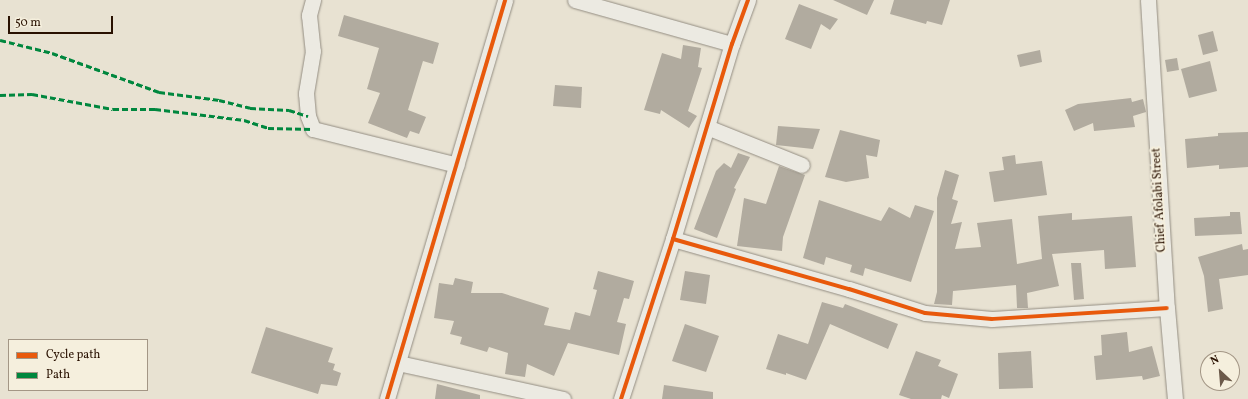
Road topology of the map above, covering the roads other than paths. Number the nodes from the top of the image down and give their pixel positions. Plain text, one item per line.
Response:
1 (313, 0) edge
2 (505, 0) edge
3 (575, 0) edge
4 (748, 0) edge
5 (1148, 0) edge
6 (732, 44) junction
7 (707, 126) junction
8 (457, 165) junction
9 (802, 165) dead end
10 (673, 239) junction
11 (1167, 308) junction
12 (398, 363) junction
13 (387, 399) edge
14 (563, 399) edge
15 (621, 399) edge
16 (1175, 399) edge

1 - 8 street
2 - 8 street
3 - 6 street
4 - 6 street
5 - 11 street, Chief Afolabi Street
6 - 7 street
7 - 9 street
7 - 10 street
8 - 12 street
10 - 11 street
10 - 15 street
11 - 16 street, Chief Afolabi Street
12 - 13 street
12 - 14 street

